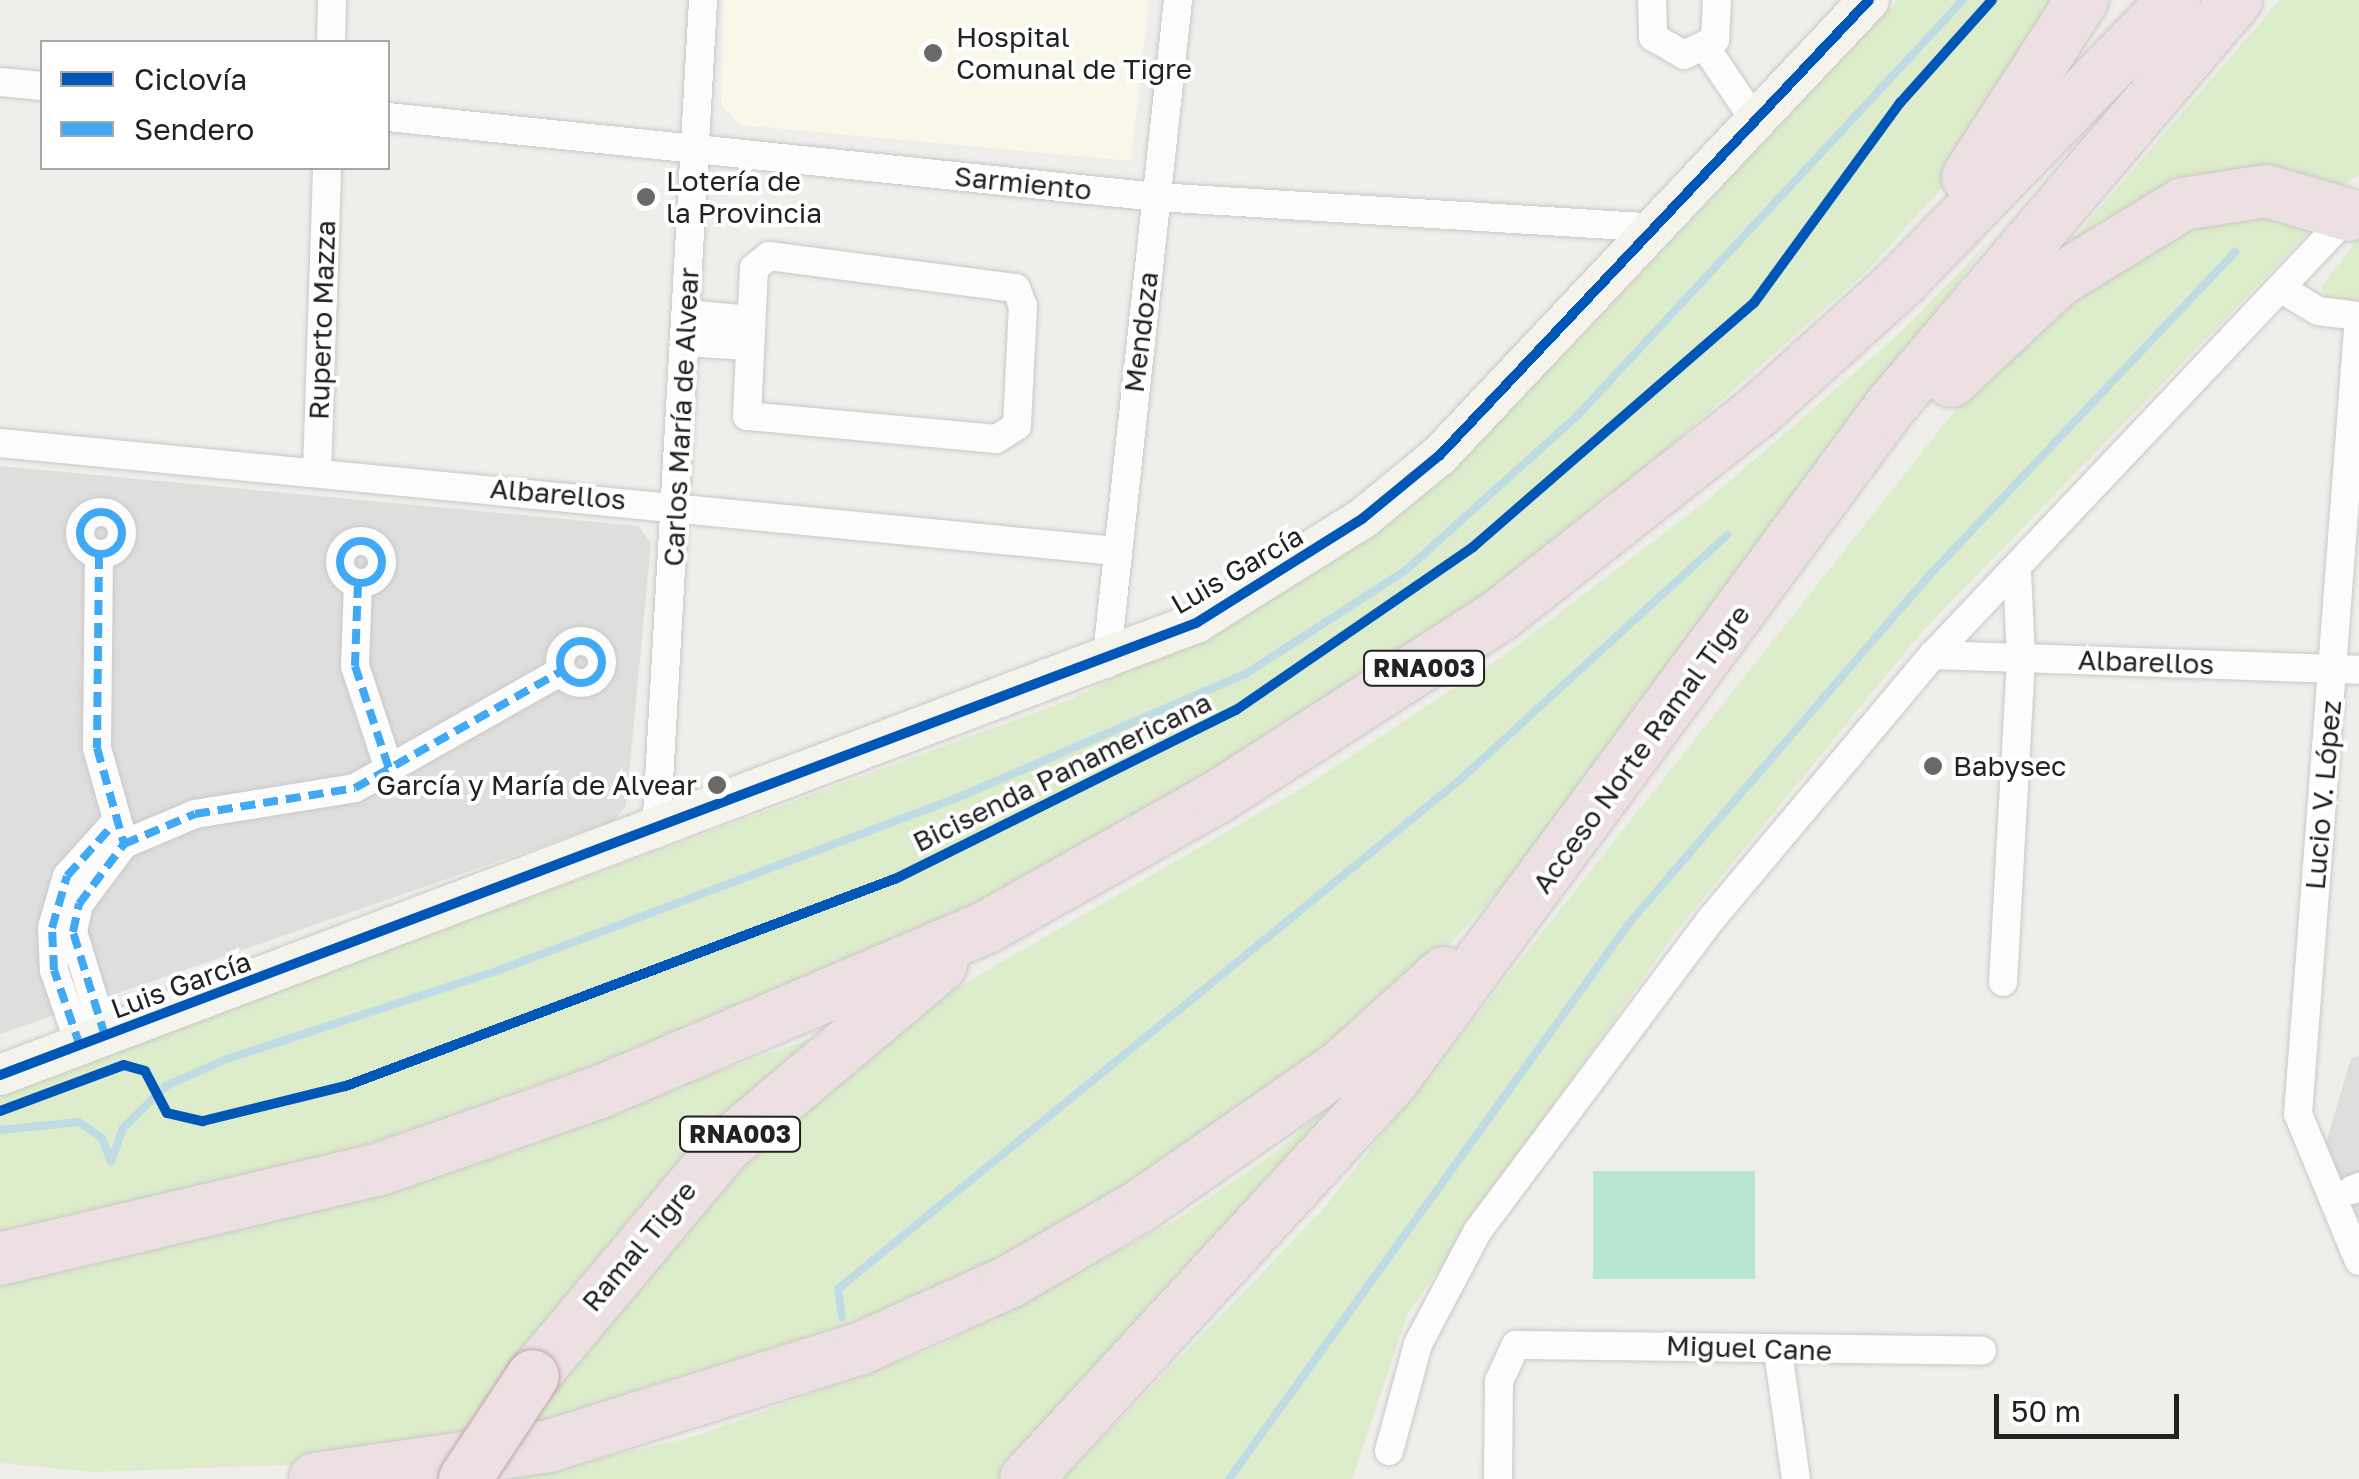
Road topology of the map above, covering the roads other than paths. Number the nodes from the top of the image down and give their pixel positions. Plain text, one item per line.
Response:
1 (332, 0) edge
2 (703, 0) edge
3 (1178, 0) edge
4 (1652, 0) edge
5 (1716, 0) edge
6 (1870, 0) edge
7 (2082, 0) edge
8 (2174, 0) edge
9 (2236, 0) edge
10 (331, 40) edge
11 (1706, 48) junction
12 (0, 82) edge
13 (40, 86) edge
14 (390, 117) edge
15 (1757, 124) junction
16 (698, 147) junction
17 (327, 170) edge
18 (1157, 198) junction
19 (2354, 210) edge
20 (1659, 228) junction
21 (2282, 290) junction
22 (2359, 316) edge
23 (686, 328) junction
24 (748, 333) junction
25 (1824, 351) junction
26 (0, 443) edge
27 (317, 472) junction
28 (676, 505) junction
29 (1797, 534) junction
30 (1116, 551) junction
31 (99, 554) dead end
32 (2017, 571) junction
33 (358, 583) dead end
34 (1934, 655) junction
35 (2022, 657) junction
36 (1106, 664) junction
37 (2346, 670) edge
38 (562, 672) dead end
39 (1635, 760) junction
40 (389, 770) junction
41 (118, 834) junction
42 (656, 834) junction
43 (984, 928) junction
44 (2003, 982) dead end
45 (92, 1041) junction
46 (0, 1075) edge
47 (1, 1259) edge
48 (2359, 1261) edge
49 (1778, 1350) junction
50 (1982, 1351) dead end
51 (1389, 1451) dead end
52 (315, 1479) edge
53 (466, 1479) edge
54 (1026, 1479) edge
55 (1498, 1479) edge
56 (1796, 1479) edge

1 - 10 street
2 - 16 street, Carlos María de Alvear
3 - 18 street, Mendoza
4 - 11 street
5 - 11 street
6 - 15 street, Luis García
7 - 25 highway
8 - 25 highway, RNA003
9 - 29 highway, Acceso Norte Ramal Tigre
11 - 15 street
12 - 13 street
14 - 16 street, Sarmiento
15 - 20 street, Luis García
16 - 18 street, Sarmiento
16 - 23 street, Carlos María de Alvear
17 - 27 street, Ruperto Mazza
18 - 20 street, Sarmiento
18 - 30 street, Mendoza
19 - 21 street
19 - 29 highway
20 - 36 street, Luis García
21 - 22 street
21 - 32 street
22 - 37 street, Lucio V. López
23 - 24 street
23 - 28 street, Carlos María de Alvear
24 - 24 street
25 - 43 highway, RNA003
26 - 27 street, Albarellos
27 - 28 street, Albarellos
28 - 30 street, Albarellos
28 - 42 street, Carlos María de Alvear
29 - 39 highway, Acceso Norte Ramal Tigre
30 - 36 street, Mendoza
31 - 41 street
32 - 34 street
32 - 35 street
33 - 40 street
34 - 35 street, Albarellos
34 - 51 street
35 - 37 street, Albarellos
35 - 44 street
36 - 42 street, Luis García
37 - 48 street, Lucio V. López
38 - 40 street
39 - 52 highway
39 - 54 highway, Acceso Norte Ramal Tigre
40 - 41 street
41 - 45 street
42 - 45 street, Luis García
43 - 47 highway
43 - 53 highway, Ramal Tigre / RNA003, bridge
45 - 46 street, Luis García
49 - 50 street, Miguel Cane
49 - 55 street, Miguel Cane
49 - 56 street

